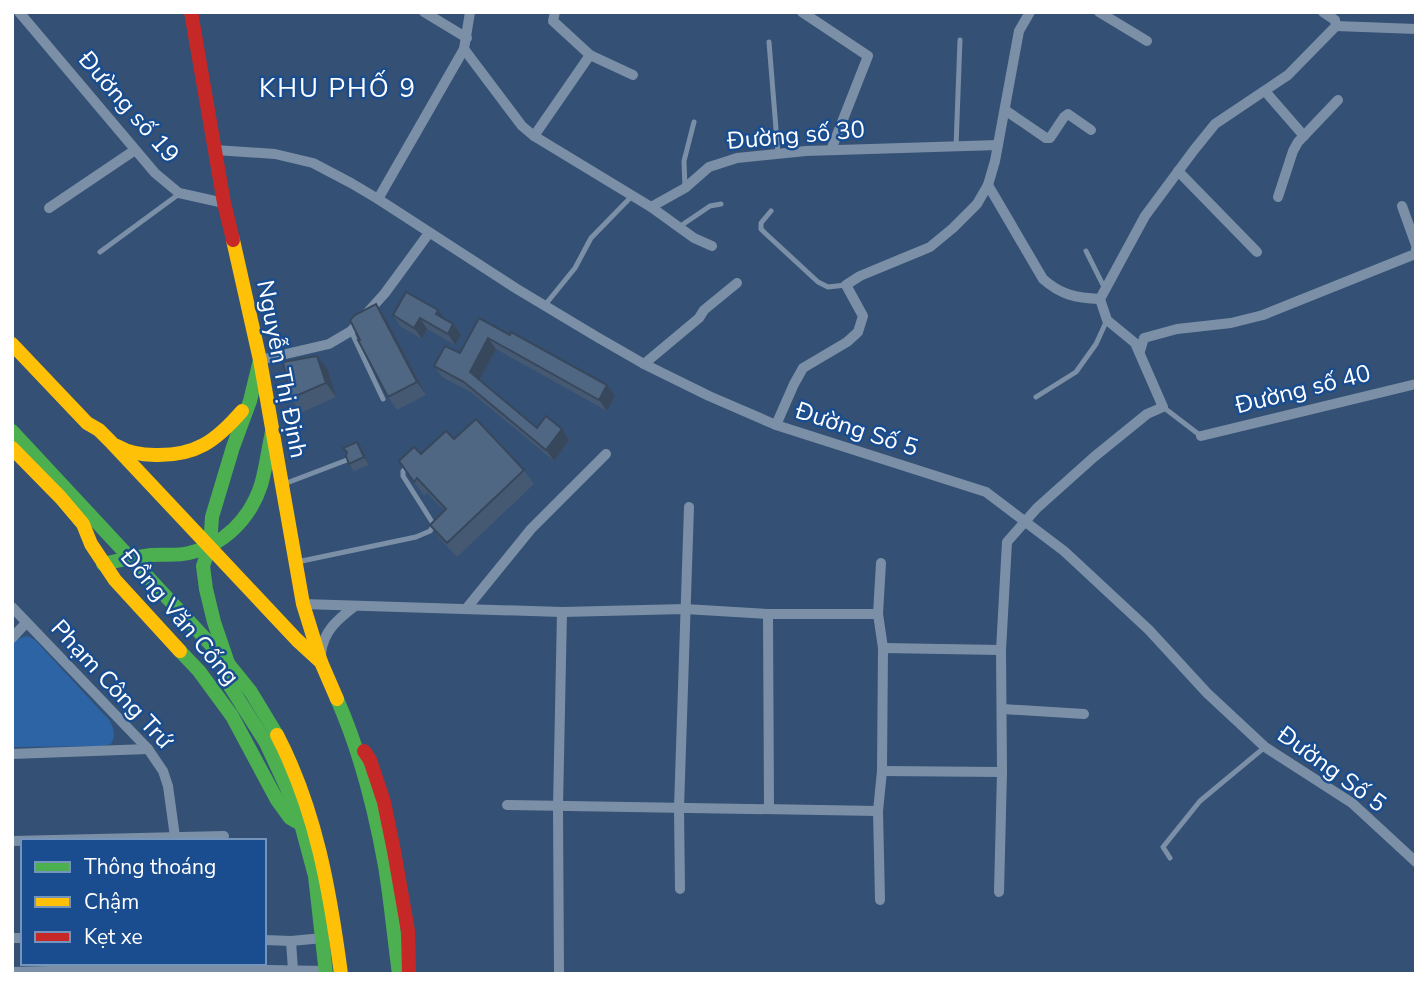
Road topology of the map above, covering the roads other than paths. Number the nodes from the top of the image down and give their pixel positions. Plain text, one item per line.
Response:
1 (19, 12) edge
2 (191, 12) edge
3 (424, 12) edge
4 (470, 12) edge
5 (555, 12) edge
6 (802, 12) edge
7 (1030, 12) edge
8 (1099, 12) edge
9 (1323, 12) edge
10 (816, 16) edge
11 (1335, 23) junction
12 (1416, 29) edge
13 (960, 40) dead end
14 (1147, 41) dead end
15 (769, 42) dead end
16 (466, 43) junction
17 (590, 55) junction
18 (633, 75) dead end
19 (1265, 90) junction
20 (1338, 100) dead end
21 (1005, 110) junction
22 (694, 122) dead end
23 (1091, 130) dead end
24 (534, 136) junction
25 (1304, 136) junction
26 (998, 145) junction
27 (956, 147) junction
28 (135, 150) junction
29 (215, 150) junction
30 (831, 150) junction
31 (778, 154) junction
32 (1178, 171) junction
33 (988, 185) junction
34 (685, 188) junction
35 (179, 193) junction
36 (632, 196) junction
37 (1278, 197) dead end
38 (379, 199) junction
39 (224, 203) junction
40 (721, 204) dead end
41 (1402, 206) dead end
42 (651, 207) junction
43 (49, 208) dead end
44 (771, 211) dead end
45 (679, 227) junction
46 (429, 233) junction
47 (712, 246) dead end
48 (1416, 247) edge
49 (1086, 251) dead end
50 (100, 252) dead end
51 (1257, 252) dead end
52 (737, 283) dead end
53 (846, 285) junction
54 (1105, 289) junction
55 (1100, 299) junction
56 (544, 305) junction
57 (1107, 320) junction
58 (351, 331) junction
59 (12, 333) edge
60 (12, 344) edge
61 (1140, 351) junction
62 (260, 360) junction
63 (644, 364) junction
64 (1416, 384) edge
65 (1036, 397) dead end
66 (383, 399) edge
67 (250, 401) junction
68 (1163, 407) junction
69 (776, 425) junction
70 (99, 430) junction
71 (12, 431) edge
72 (272, 432) junction
73 (1201, 436) joint
74 (110, 441) junction
75 (12, 448) edge
76 (606, 454) dead end
77 (347, 460) edge
78 (410, 464) edge
79 (281, 485) junction
80 (64, 494) junction
81 (689, 507) dead end
82 (1025, 520) junction
83 (83, 524) junction
84 (110, 535) junction
85 (210, 546) junction
86 (155, 555) junction
87 (131, 558) junction
88 (296, 563) junction
89 (881, 563) dead end
90 (103, 564) junction
91 (303, 604) junction
92 (356, 606) junction
93 (12, 607) edge
94 (466, 609) junction
95 (685, 609) junction
96 (562, 612) junction
97 (768, 614) junction
98 (878, 614) junction
99 (26, 623) junction
100 (12, 638) edge
101 (883, 648) junction
102 (1001, 650) junction
103 (321, 662) junction
104 (228, 663) junction
105 (1002, 709) junction
106 (1084, 713) dead end
107 (350, 729) junction
108 (1265, 747) junction
109 (148, 749) junction
110 (12, 754) edge
111 (882, 771) junction
112 (1002, 772) junction
113 (507, 805) dead end
114 (558, 807) junction
115 (679, 808) junction
116 (769, 809) junction
117 (878, 811) junction
118 (306, 823) junction
119 (224, 836) dead end
120 (175, 837) junction
121 (94, 839) edge
122 (1170, 858) dead end
123 (1416, 862) edge
124 (680, 889) dead end
125 (999, 892) dead end
126 (880, 900) dead end
127 (393, 922) junction
128 (330, 938) junction
129 (266, 940) edge
130 (291, 940) junction
131 (293, 970) junction
132 (160, 971) edge
133 (12, 972) edge
134 (333, 972) edge
135 (391, 974) edge
136 (399, 974) edge
137 (409, 974) edge
138 (559, 974) edge

1 - 28 street, Đường số 19
2 - 29 main road, Nguyễn Thị Định
3 - 16 street
4 - 16 street
5 - 17 street
6 - 10 street
7 - 21 street
8 - 14 street
9 - 11 street
10 - 30 street
11 - 12 street
11 - 19 street
13 - 27 lane
15 - 31 lane
16 - 24 street
16 - 38 street
17 - 18 street
17 - 24 street
19 - 25 street
19 - 32 street
20 - 25 street
21 - 23 street
21 - 26 street
22 - 34 lane
24 - 36 street
25 - 37 street
26 - 27 street, Đường số 30
26 - 33 street
27 - 30 street, Đường số 30
28 - 35 street, Đường số 19
28 - 43 street
29 - 38 street, Đường Số 5
29 - 39 main road, Nguyễn Thị Định
30 - 31 street, Đường số 30
31 - 34 street, Đường số 30
32 - 51 street
32 - 54 street
33 - 53 street
33 - 55 street
34 - 42 street, Đường số 30
35 - 39 street, Đường số 19
35 - 50 lane
36 - 42 street
36 - 56 lane
38 - 46 street, Đường Số 5
39 - 62 main road, Nguyễn Thị Định
40 - 45 lane
41 - 48 street
42 - 45 street
44 - 53 lane
45 - 47 street
46 - 56 street, Đường Số 5
46 - 58 street
48 - 61 street
49 - 54 lane
52 - 63 street
53 - 69 street
54 - 55 street
55 - 57 street
56 - 63 street, Đường Số 5
57 - 61 street
57 - 65 lane
58 - 62 street
58 - 66 lane
59 - 70 main road
60 - 70 main road
61 - 68 street
62 - 67 main road
62 - 72 main road, Nguyễn Thị Định
63 - 69 street, Đường Số 5
64 - 73 street, Đường số 40
67 - 74 main road
67 - 85 main road
68 - 73 lane
68 - 82 street
69 - 82 street, Đường Số 5
70 - 74 main road
71 - 80 main road, Đồng Văn Cống
72 - 79 main road, Nguyễn Thị Định
72 - 85 main road
74 - 85 main road
75 - 80 main road, Đồng Văn Cống
76 - 94 street
77 - 79 lane
78 - 88 lane
79 - 88 main road, Nguyễn Thị Định
80 - 83 main road, Đồng Văn Cống
80 - 84 main road, Đồng Văn Cống
81 - 95 street
82 - 102 street
82 - 108 street, Đường Số 5
83 - 87 main road
83 - 90 main road, Đồng Văn Cống
84 - 86 main road
84 - 87 main road, Đồng Văn Cống
85 - 86 main road
85 - 103 main road
85 - 104 main road
86 - 87 main road
87 - 90 main road
87 - 104 main road, Đồng Văn Cống
88 - 91 main road, Nguyễn Thị Định
89 - 98 street
90 - 118 main road, Đồng Văn Cống
91 - 92 street
91 - 103 main road, Nguyễn Thị Định
92 - 94 street
92 - 103 street
93 - 99 street, Phạm Công Trứ
94 - 96 street
95 - 96 street
95 - 97 street
95 - 115 street
96 - 114 street
97 - 98 street
97 - 116 street
98 - 101 street
99 - 100 street
99 - 109 street, Phạm Công Trứ
101 - 102 street
101 - 111 street
102 - 105 street
103 - 107 main road, Nguyễn Thị Định
104 - 118 main road
105 - 106 street
105 - 112 street
107 - 127 main road, Nguyễn Thị Định
107 - 137 main road, Nguyễn Thị Định
108 - 122 lane
108 - 123 street, Đường Số 5
109 - 110 street
109 - 120 street, Phạm Công Trứ
111 - 112 street
111 - 117 street
112 - 125 street
113 - 114 street
114 - 115 street
114 - 138 street
115 - 116 street
115 - 124 street
116 - 117 street
117 - 126 street
118 - 128 main road
119 - 120 street
120 - 121 street
127 - 135 main road, Nguyễn Thị Định
127 - 136 main road, Nguyễn Thị Định
128 - 130 street
128 - 134 main road
129 - 130 street
130 - 131 street
131 - 132 street
131 - 134 street
132 - 133 street

